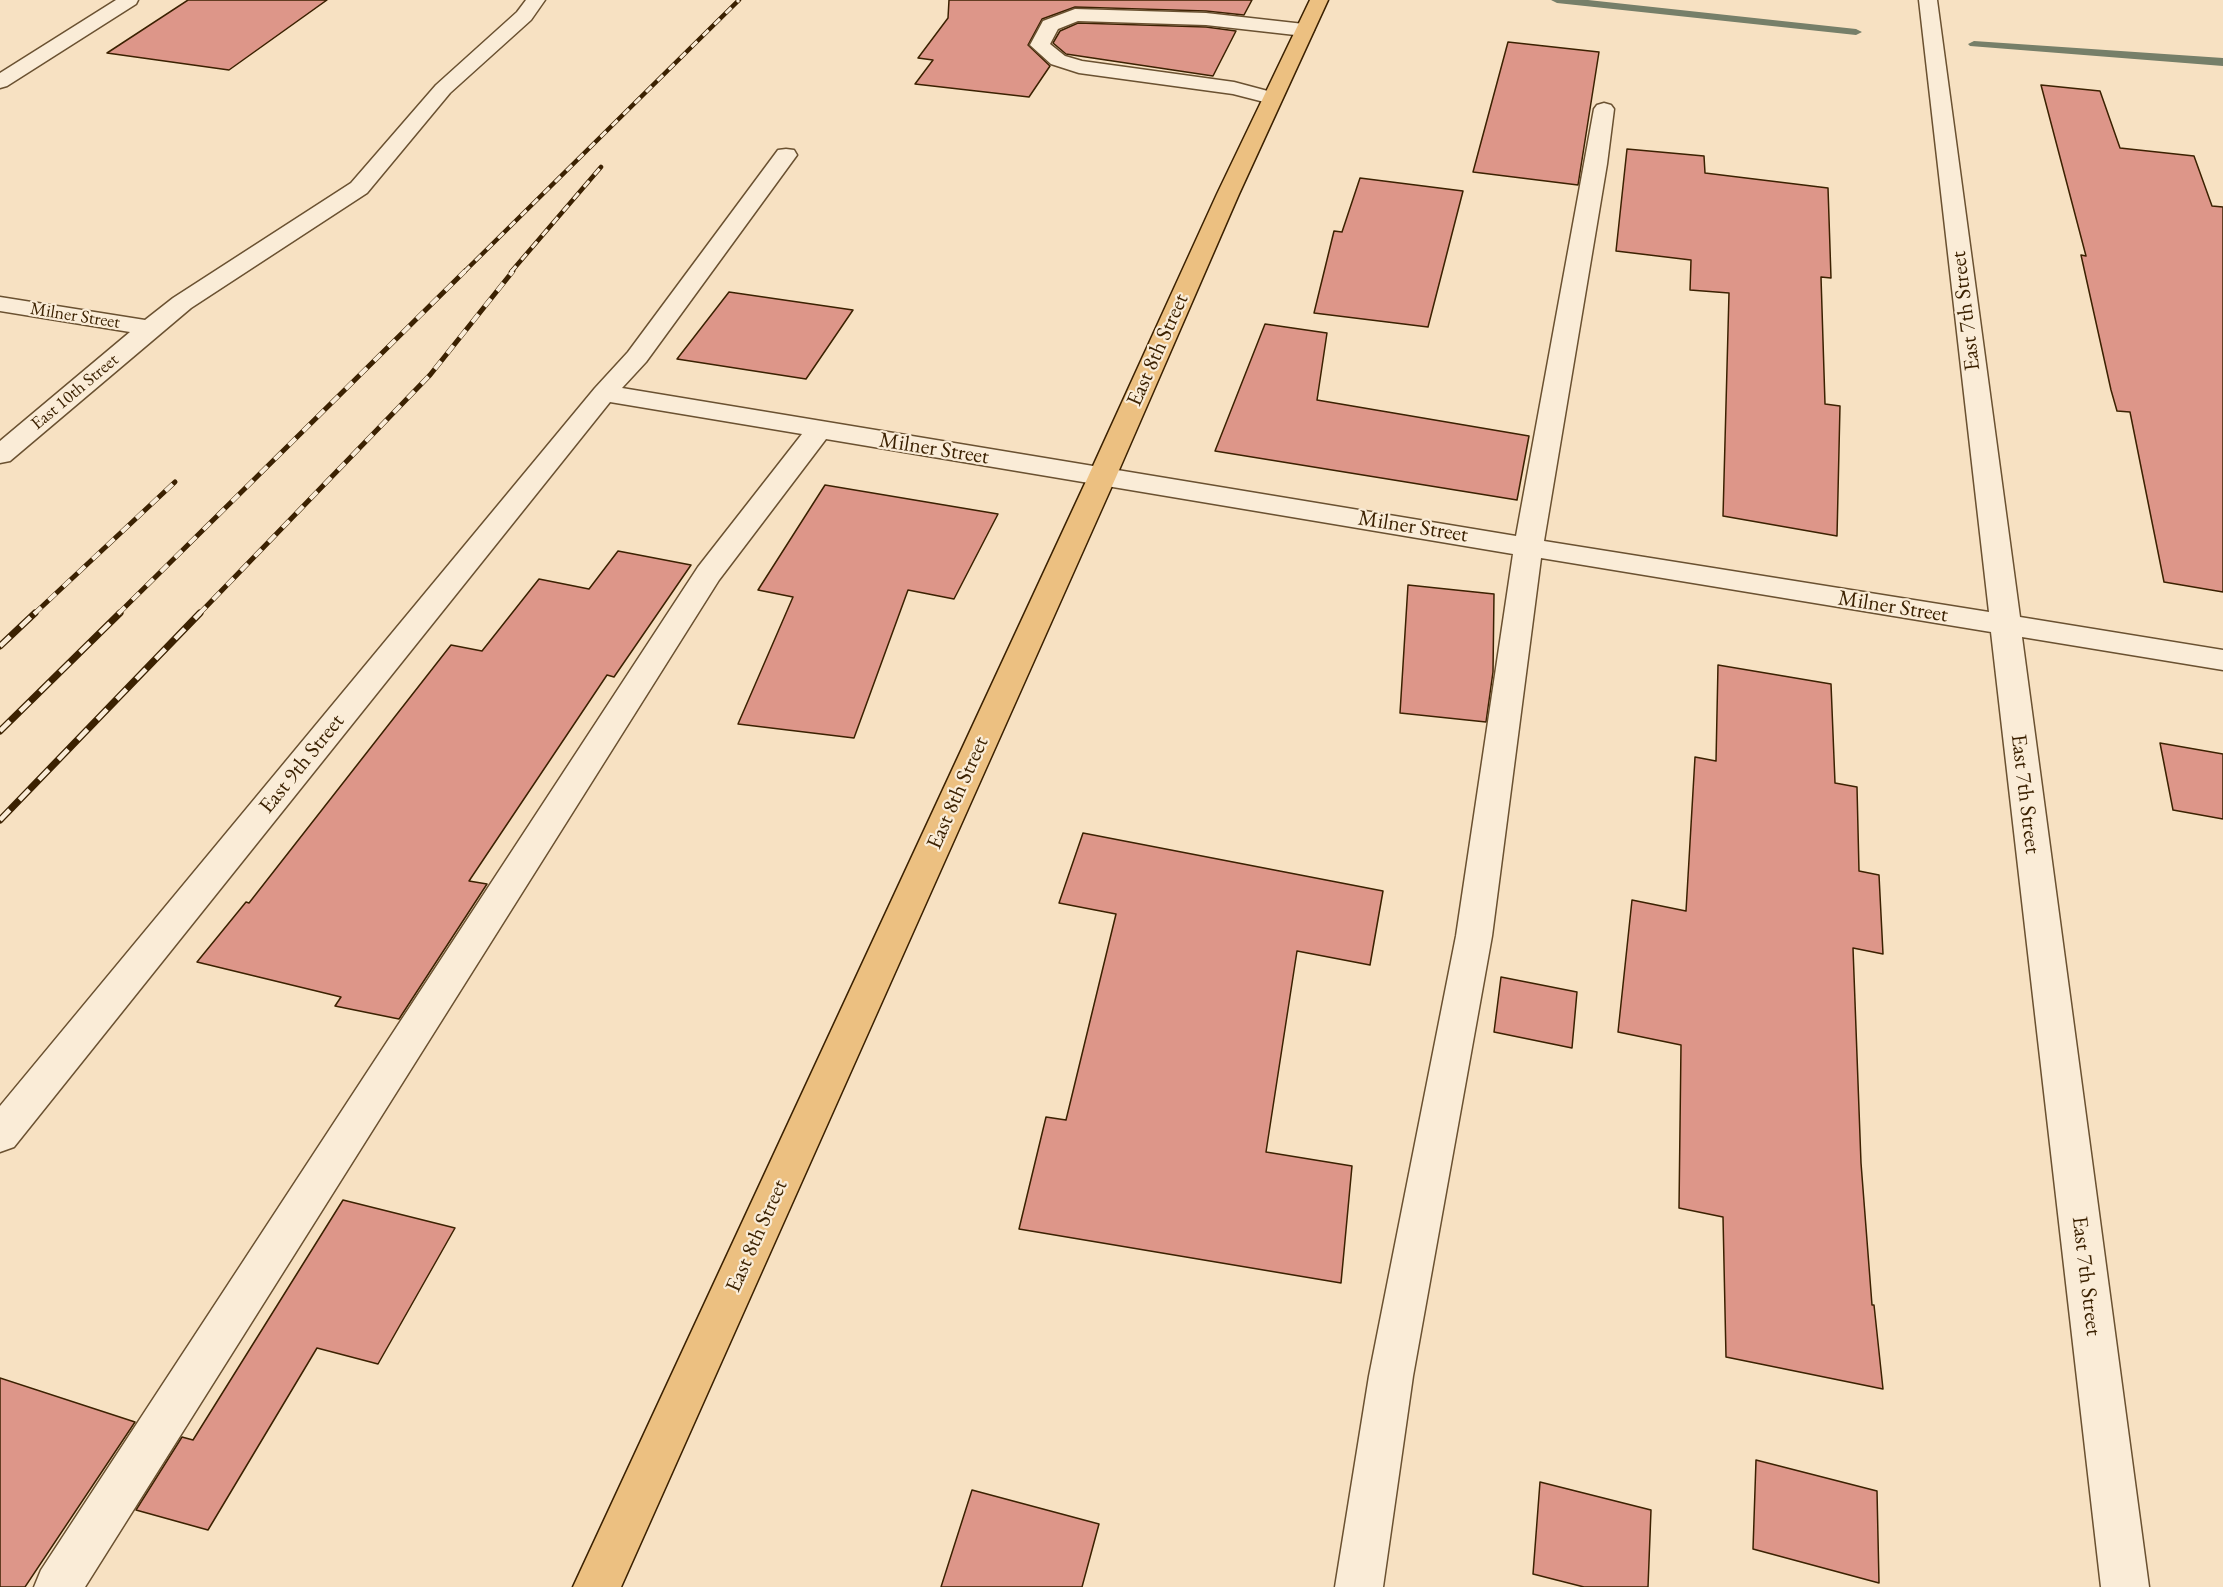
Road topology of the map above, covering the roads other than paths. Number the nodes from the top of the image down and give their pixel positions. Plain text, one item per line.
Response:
1 (129, 0) edge
2 (536, 0) edge
3 (1319, 0) edge
4 (1928, 0) edge
5 (1304, 30) junction
6 (0, 82) edge
7 (1272, 98) junction
8 (1604, 109) dead end
9 (786, 155) dead end
10 (0, 304) edge
11 (150, 328) junction
12 (604, 393) junction
13 (818, 431) junction
14 (0, 455) edge
15 (1102, 477) junction
16 (1528, 546) junction
17 (2004, 624) junction
18 (2223, 660) edge
19 (0, 1135) edge
20 (58, 1587) edge
21 (597, 1587) edge
22 (1359, 1587) edge
23 (2125, 1587) edge

1 - 6 street
2 - 11 street, East 10th Street
3 - 5 main road, East 8th Street
4 - 17 street, East 7th Street
5 - 7 main road, East 8th Street
5 - 7 street
7 - 15 main road, East 8th Street
8 - 16 street
9 - 12 street, East 9th Street
10 - 11 street, Milner Street
11 - 14 street, East 10th Street
12 - 13 street, Milner Street
12 - 19 street, East 9th Street
13 - 15 street, Milner Street
13 - 20 street
15 - 16 street, Milner Street
15 - 21 main road, East 8th Street
16 - 17 street, Milner Street
16 - 22 street
17 - 18 street, Milner Street
17 - 23 street, East 7th Street

